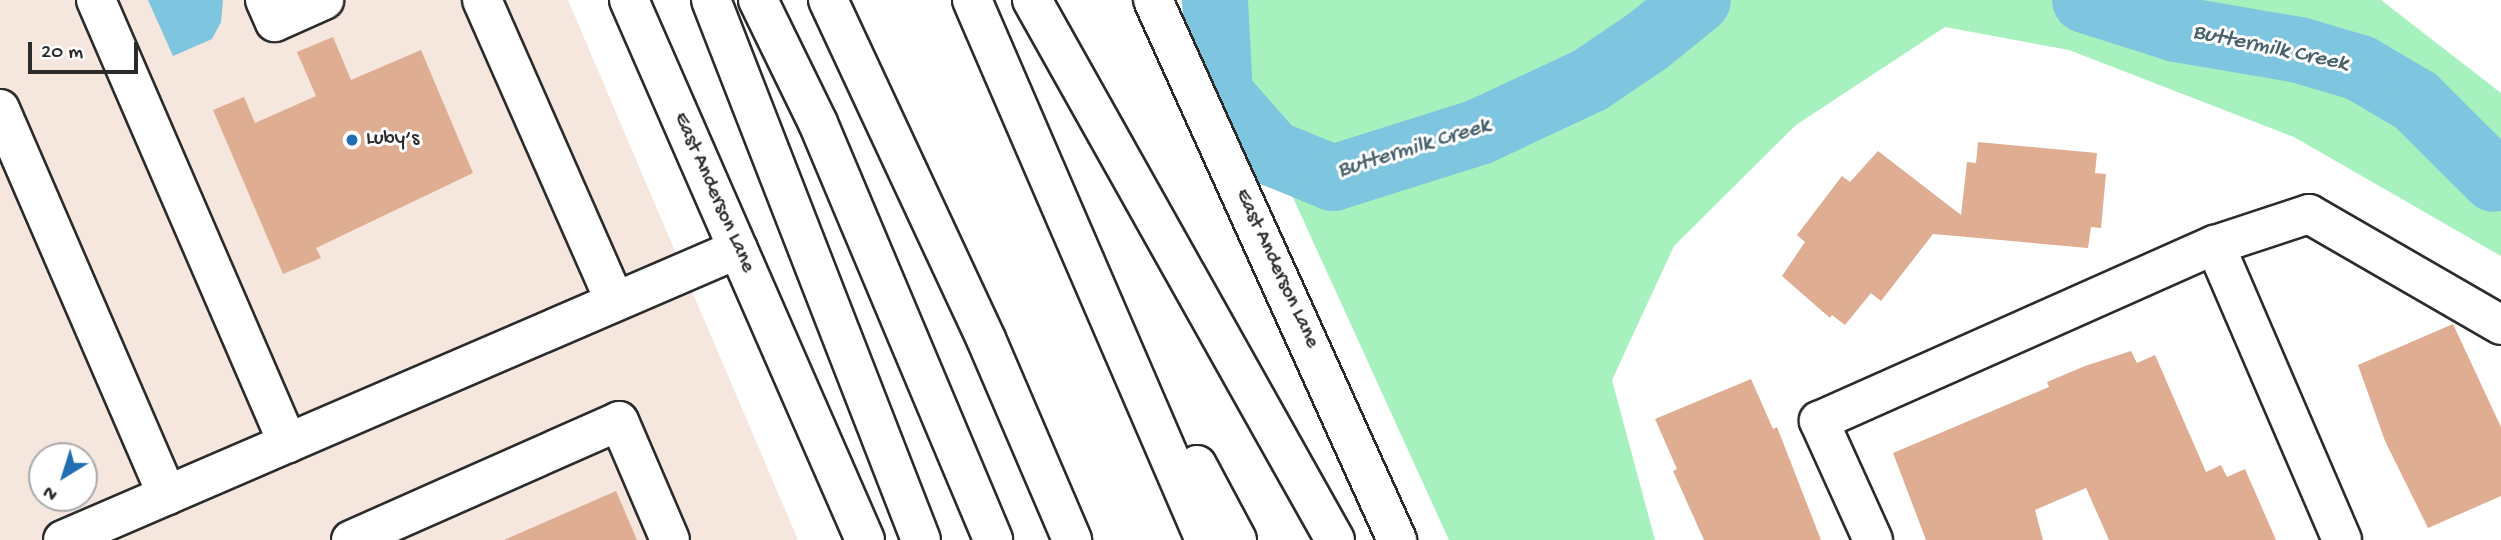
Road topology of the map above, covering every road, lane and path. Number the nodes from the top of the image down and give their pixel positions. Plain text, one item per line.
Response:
1 (96, 0) edge
2 (265, 0) edge
3 (324, 0) edge
4 (482, 0) edge
5 (629, 0) edge
6 (711, 0) edge
7 (758, 0) edge
8 (828, 0) edge
9 (972, 0) edge
10 (1032, 0) edge
11 (1153, 0) edge
12 (0, 110) edge
13 (1080, 244) junction
14 (2216, 245) junction
15 (738, 249) junction
16 (615, 302) junction
17 (2501, 325) edge
18 (288, 443) junction
19 (167, 495) junction
20 (63, 540) edge
21 (351, 540) edge
22 (670, 540) edge
23 (865, 540) edge
24 (921, 540) edge
25 (993, 540) edge
26 (1072, 540) edge
27 (1205, 540) edge
28 (1237, 540) edge
29 (1335, 540) edge
30 (1397, 540) edge
31 (1873, 540) edge
32 (2342, 540) edge

1 - 18 main road
2 - 3 main road
4 - 16 main road
5 - 15 main road, East Anderson Lane
6 - 24 main road
7 - 25 main road
8 - 26 main road
9 - 13 main road
10 - 29 main road
11 - 30 main road, East Anderson Lane
12 - 19 main road
13 - 27 main road
13 - 28 main road
14 - 17 main road
14 - 31 main road
14 - 32 main road
15 - 16 main road
15 - 23 main road, East Anderson Lane
16 - 18 main road
18 - 19 main road
19 - 20 main road
21 - 22 main road

